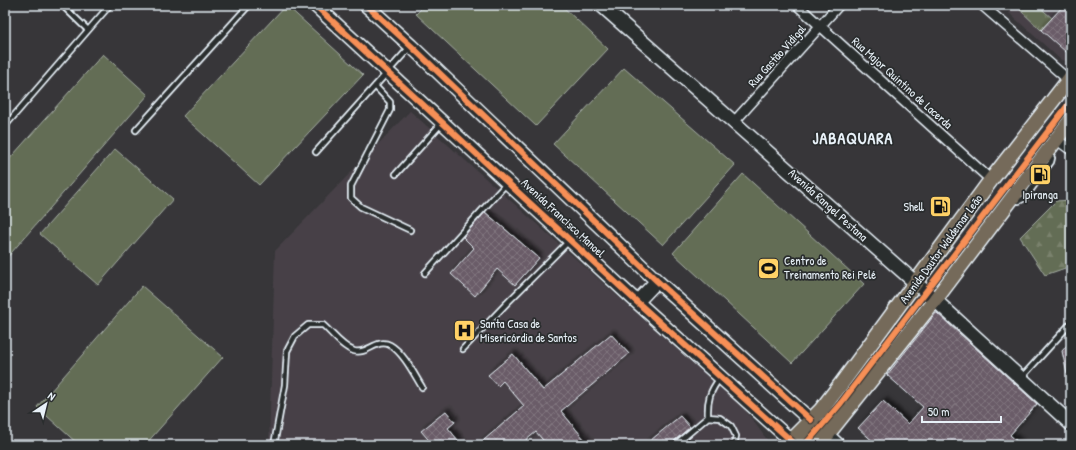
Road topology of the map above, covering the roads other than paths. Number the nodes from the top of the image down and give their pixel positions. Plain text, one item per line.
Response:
1 (62, 5) edge
2 (110, 5) edge
3 (249, 5) edge
4 (315, 5) edge
5 (366, 5) edge
6 (601, 5) edge
7 (797, 5) edge
8 (839, 5) edge
9 (982, 5) edge
10 (820, 25) junction
11 (88, 30) junction
12 (408, 50) junction
13 (391, 68) junction
14 (1070, 80) edge
15 (375, 86) junction
16 (1071, 120) edge
17 (442, 122) junction
18 (734, 122) junction
19 (5, 126) edge
20 (136, 130) dead end
21 (1056, 139) junction
22 (1071, 150) edge
23 (316, 152) dead end
24 (396, 174) dead end
25 (991, 180) junction
26 (508, 182) junction
27 (410, 230) dead end
28 (570, 240) junction
29 (425, 273) dead end
30 (656, 282) junction
31 (915, 284) junction
32 (639, 300) junction
33 (935, 300) junction
34 (1071, 324) edge
35 (463, 349) dead end
36 (721, 377) junction
37 (1021, 378) junction
38 (422, 387) dead end
39 (708, 417) junction
40 (812, 421) junction
41 (1071, 424) edge
42 (827, 435) junction
43 (794, 444) edge
44 (274, 445) edge
45 (675, 445) edge
46 (734, 445) edge
47 (817, 445) edge
48 (838, 445) edge

1 - 11 lane
2 - 11 lane
3 - 20 lane
4 - 13 street, Avenida Francisco Manoel
5 - 12 street, Avenida Francisco Manoel
6 - 18 street, Avenida Rangel Pestana
7 - 10 street, Rua Major Quintino de Lacerda
8 - 10 street, Rua Gastão Vidigal
9 - 14 street
10 - 18 street, Rua Gastão Vidigal
10 - 25 street, Rua Major Quintino de Lacerda
11 - 19 lane
12 - 13 lane
12 - 30 street, Avenida Francisco Manoel
13 - 15 lane
13 - 17 street, Avenida Francisco Manoel
14 - 25 main road, Avenida Doutor Waldemar Leão
15 - 23 lane
15 - 27 lane
16 - 21 main road, Avenida Doutor Waldemar Leão
17 - 24 lane
17 - 26 street, Avenida Francisco Manoel
18 - 31 street, Avenida Rangel Pestana
21 - 22 street
21 - 33 main road, Avenida Doutor Waldemar Leão
25 - 31 main road, Avenida Doutor Waldemar Leão
26 - 28 street, Avenida Francisco Manoel
26 - 29 lane
28 - 32 street, Avenida Francisco Manoel
28 - 35 lane
30 - 32 street
30 - 40 street, Avenida Francisco Manoel
31 - 33 street, Avenida Rangel Pestana
31 - 40 main road, Avenida Doutor Waldemar Leão
32 - 36 street, Avenida Francisco Manoel
33 - 37 street, Avenida Rangel Pestana
33 - 42 main road, Avenida Doutor Waldemar Leão
34 - 37 lane
36 - 39 lane
36 - 43 street, Avenida Francisco Manoel
37 - 41 street, Avenida Rangel Pestana
38 - 44 lane
39 - 45 lane
39 - 46 lane
40 - 42 street, Avenida Francisco Manoel
40 - 43 main road, Avenida Doutor Waldemar Leão
42 - 47 main road, Avenida Doutor Waldemar Leão
42 - 48 street, Avenida Francisco Manoel

